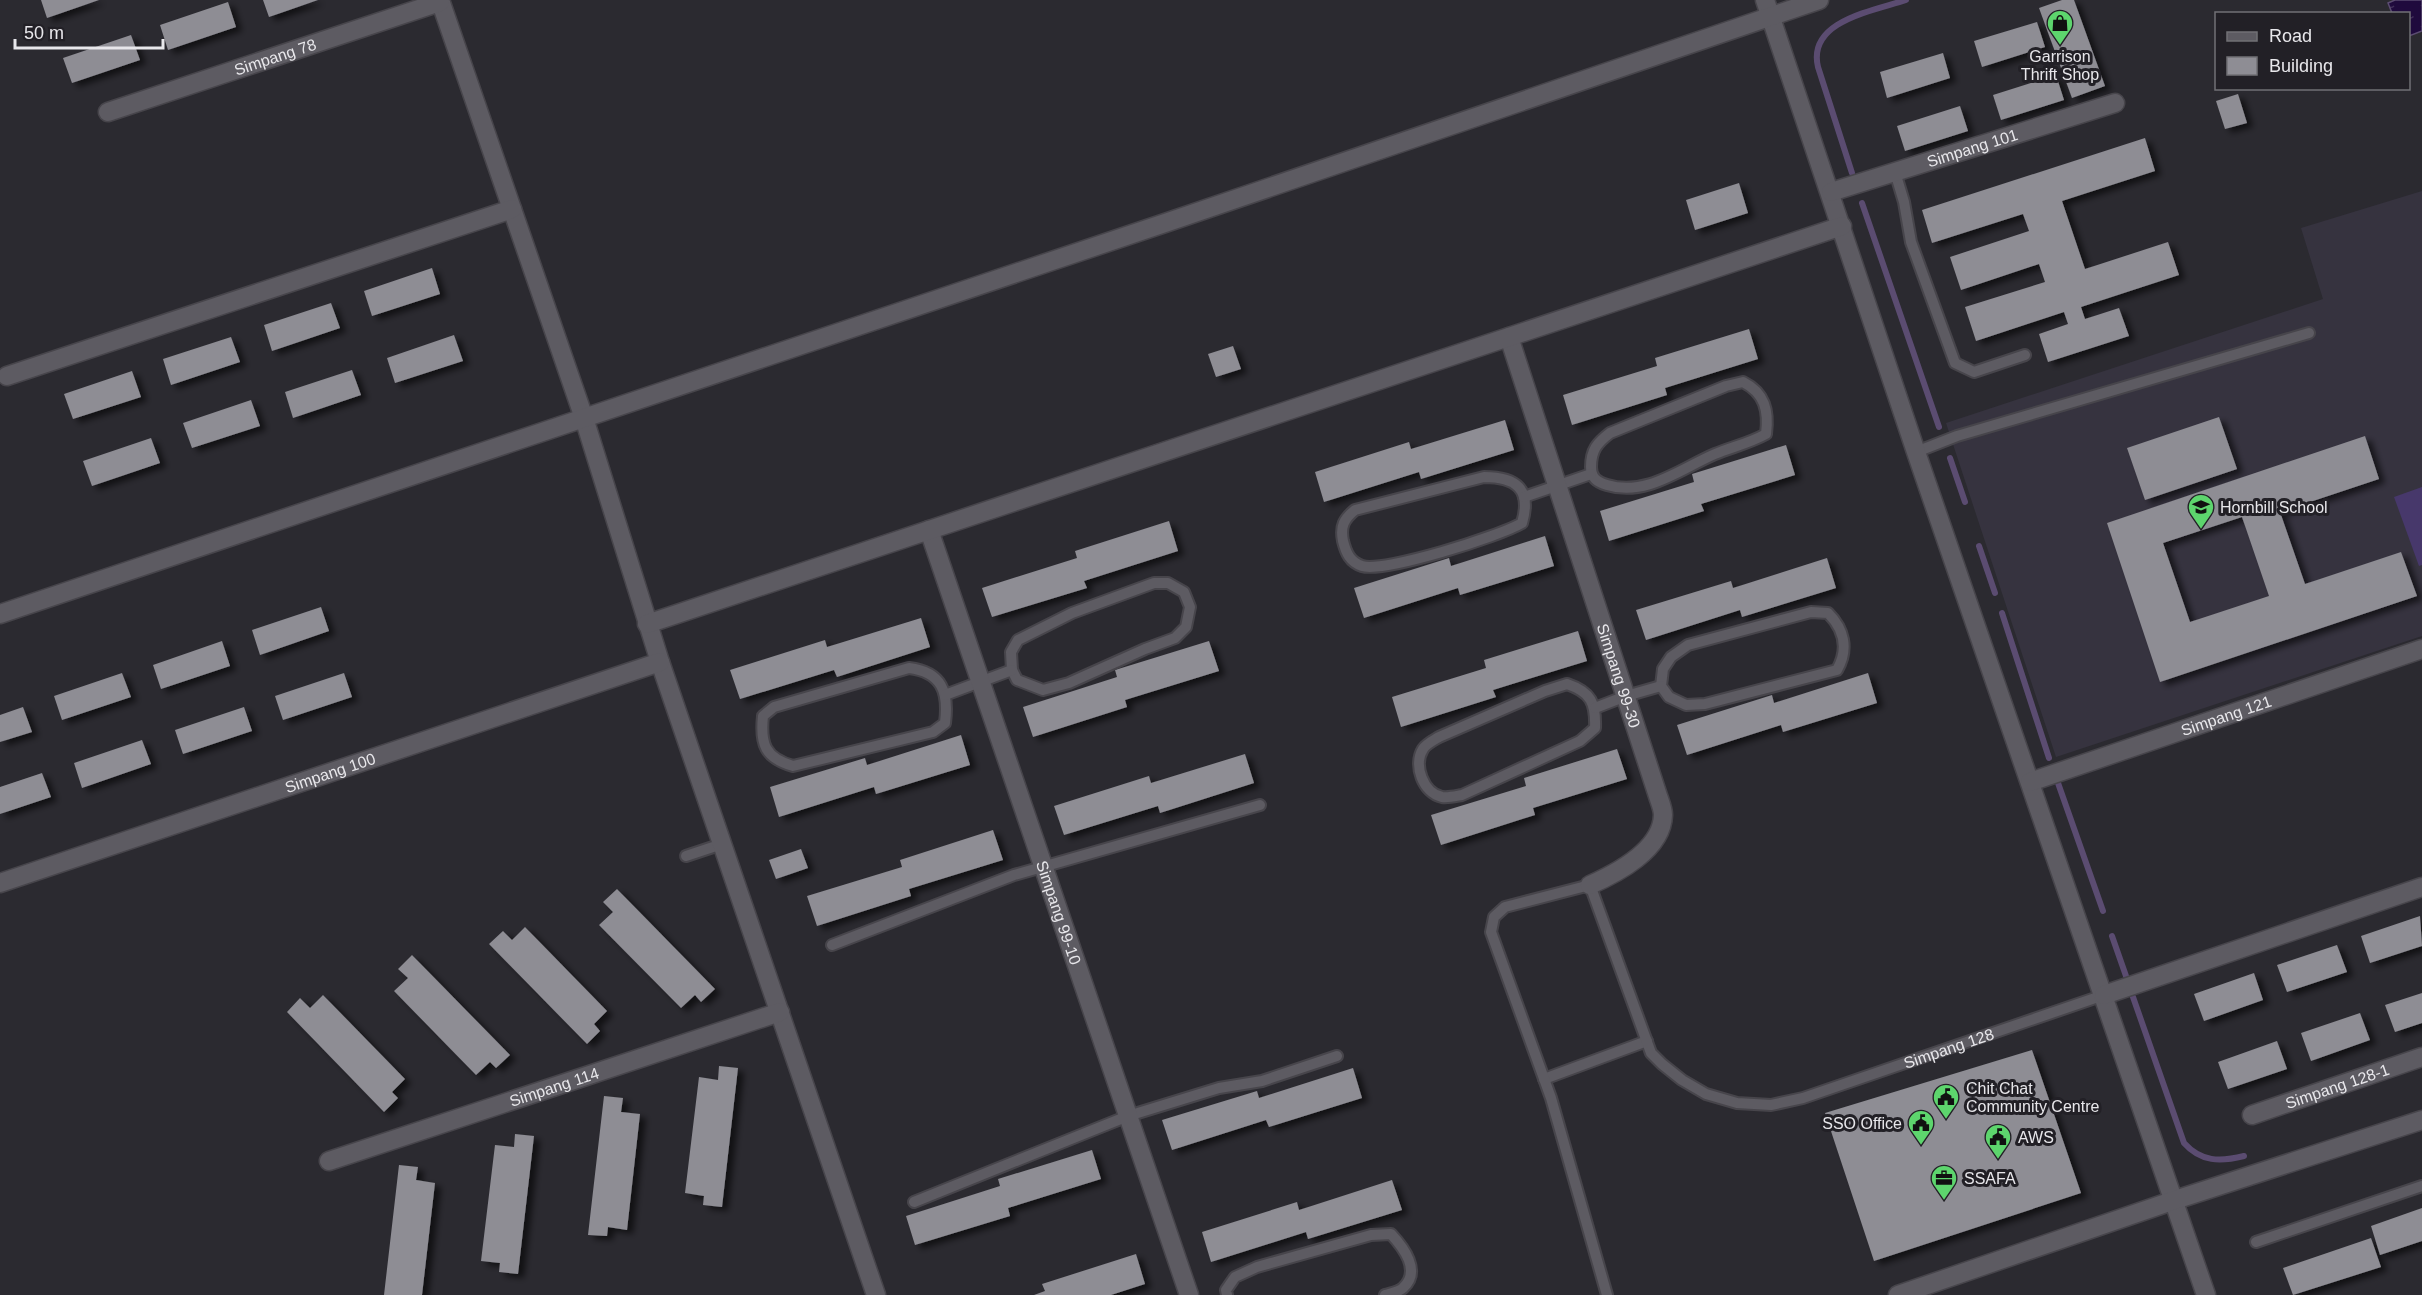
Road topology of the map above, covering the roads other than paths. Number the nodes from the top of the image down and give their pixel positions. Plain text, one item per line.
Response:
1 (1819, 0) edge
2 (440, 1) edge
3 (1768, 8) edge
4 (2115, 103) dead end
5 (108, 111) dead end
6 (1895, 172) junction
7 (1831, 192) junction
8 (512, 209) junction
9 (1842, 226) junction
10 (2309, 333) dead end
11 (1509, 337) junction
12 (2025, 355) dead end
13 (7, 376) dead end
14 (584, 418) junction
15 (1916, 452) junction
16 (1591, 474) junction
17 (1557, 484) junction
18 (1524, 497) junction
19 (929, 530) junction
20 (0, 614) edge
21 (647, 624) junction
22 (2422, 649) edge
23 (660, 662) junction
24 (1011, 670) junction
25 (980, 683) junction
26 (1661, 686) junction
27 (945, 695) junction
28 (1626, 696) junction
29 (1595, 708) junction
30 (2030, 782) junction
31 (1260, 805) dead end
32 (722, 844) junction
33 (686, 856) dead end
34 (1044, 866) junction
35 (0, 883) edge
36 (1590, 885) junction
37 (2422, 887) edge
38 (832, 945) dead end
39 (2104, 995) junction
40 (780, 1012) junction
41 (1647, 1041) junction
42 (1337, 1056) dead end
43 (2422, 1057) edge
44 (1544, 1078) junction
45 (2252, 1115) dead end
46 (1128, 1116) junction
47 (2422, 1120) edge
48 (330, 1161) dead end
49 (2422, 1186) edge
50 (2175, 1200) junction
51 (914, 1202) dead end
52 (2256, 1242) dead end
53 (876, 1295) edge
54 (1189, 1295) edge
55 (1227, 1295) edge
56 (1385, 1295) edge
57 (1607, 1295) edge
58 (1898, 1295) edge
59 (2206, 1295) edge

1 - 3 street
2 - 5 street, Simpang 78
2 - 8 street
3 - 7 street
3 - 14 street
4 - 6 street, Simpang 101
6 - 7 street, Simpang 101
6 - 12 lane
7 - 9 street
8 - 13 street
8 - 14 street
9 - 11 street
9 - 15 street
10 - 15 lane
11 - 17 street, Simpang 99-30
11 - 19 street
14 - 20 street
14 - 21 street
15 - 30 street
16 - 16 lane
16 - 17 lane
17 - 18 lane
17 - 28 street, Simpang 99-30
18 - 18 lane
19 - 21 street
19 - 25 street, Simpang 99-10
21 - 23 street
22 - 30 street, Simpang 121
23 - 32 street
23 - 35 street, Simpang 100
24 - 24 lane
24 - 25 lane
25 - 27 lane
25 - 34 street, Simpang 99-10
26 - 26 lane
26 - 28 lane
27 - 27 lane
28 - 29 lane
28 - 36 street, Simpang 99-30
29 - 29 lane
30 - 39 street
31 - 34 lane
32 - 33 lane
32 - 40 street
34 - 38 lane
34 - 46 street, Simpang 99-10
36 - 41 lane, Simpang 128
36 - 44 lane, Simpang 99-30
37 - 39 street, Simpang 128
39 - 41 lane, Simpang 128
39 - 50 street
40 - 48 street, Simpang 114
40 - 53 street
41 - 44 lane
42 - 46 lane
43 - 45 street, Simpang 128-1
44 - 57 lane
46 - 51 lane
46 - 54 street, Simpang 99-10
47 - 50 street
49 - 52 lane
50 - 58 street
50 - 59 street
55 - 56 lane

